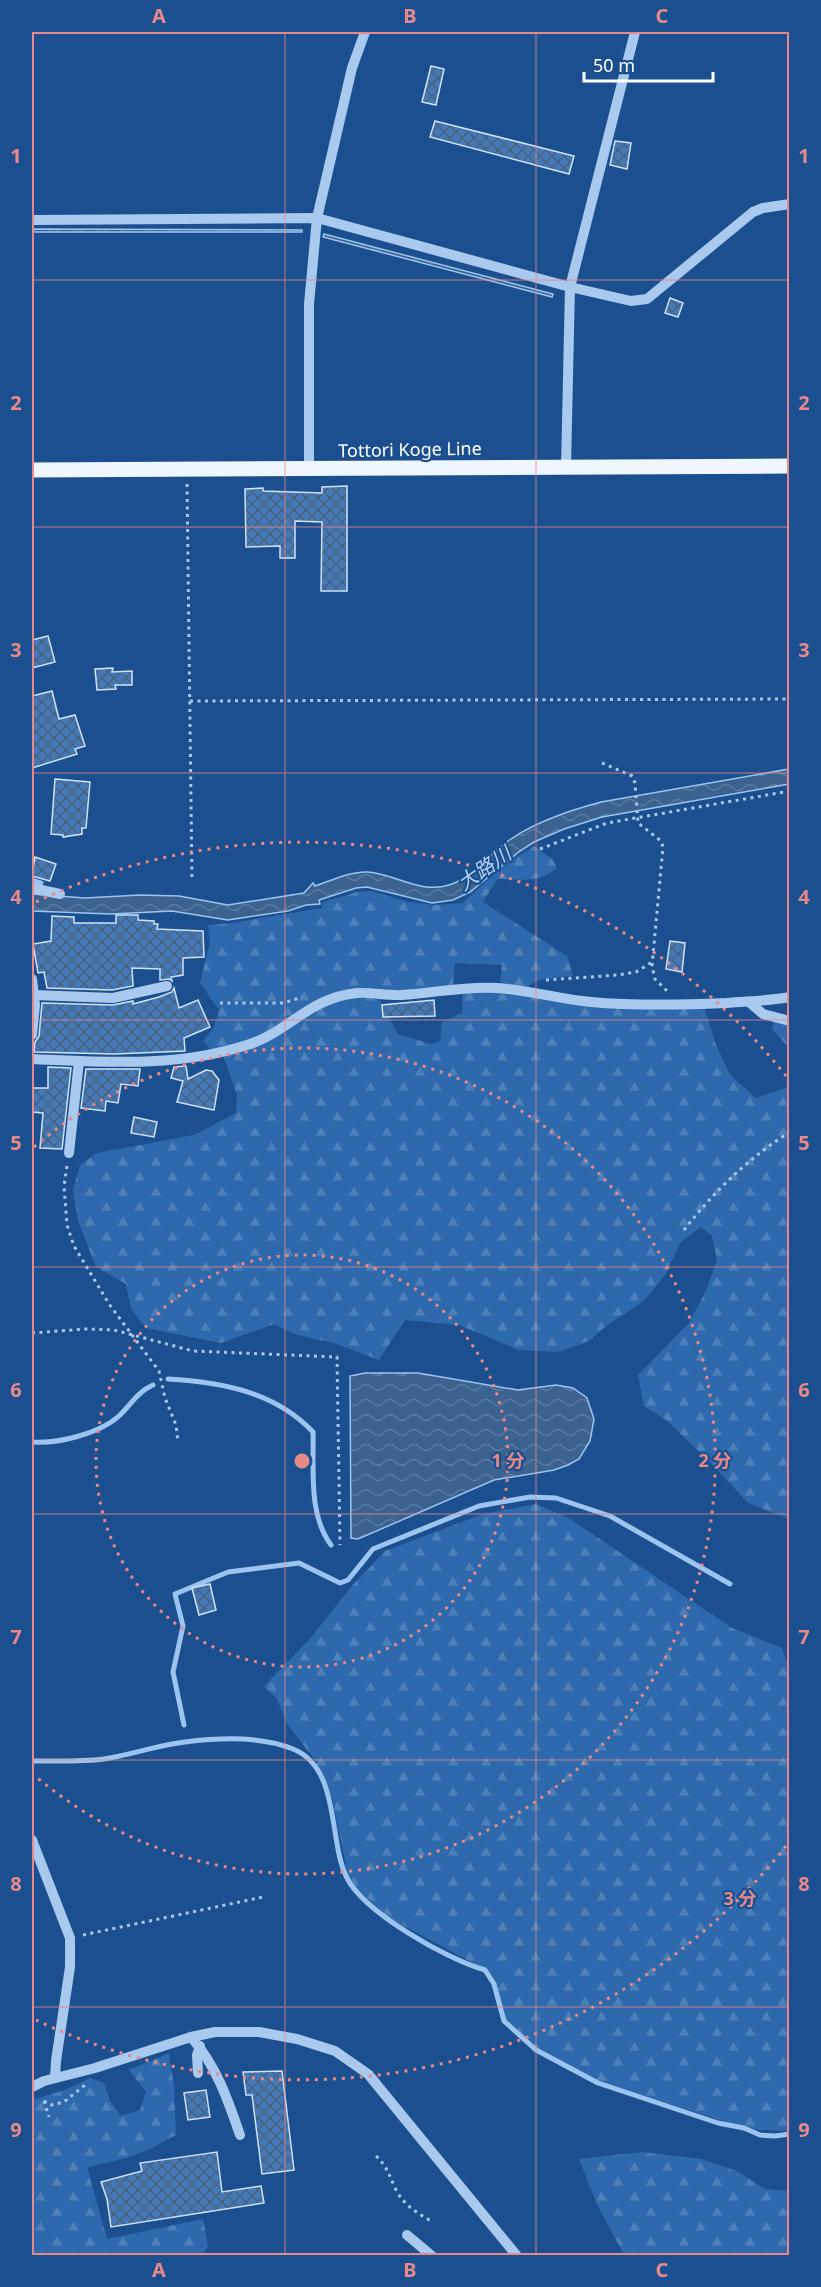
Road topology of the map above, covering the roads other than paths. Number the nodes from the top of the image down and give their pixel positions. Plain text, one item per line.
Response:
1 (365, 32) edge
2 (635, 32) edge
3 (789, 204) edge
4 (317, 218) junction
5 (32, 220) edge
6 (570, 287) junction
7 (789, 466) edge
8 (566, 467) junction
9 (32, 470) edge
10 (309, 470) junction
11 (32, 888) edge
12 (60, 894) dead end
13 (32, 979) edge
14 (167, 986) dead end
15 (34, 995) junction
16 (789, 997) edge
17 (749, 1002) junction
18 (789, 1021) edge
19 (32, 1035) edge
20 (32, 1059) edge
21 (79, 1061) junction
22 (69, 1153) road end
23 (32, 1840) edge
24 (191, 2037) junction
25 (200, 2046) junction
26 (198, 2073) dead end
27 (55, 2078) junction
28 (36, 2085) edge
29 (240, 2135) dead end
30 (407, 2235) dead end
31 (432, 2256) edge
32 (517, 2256) edge

1 - 4 street
2 - 6 street
3 - 6 street
4 - 5 street
4 - 6 street
4 - 10 street
6 - 8 street
7 - 8 main road, Tottori Koge Line
8 - 10 main road, Tottori Koge Line
9 - 10 main road, Tottori Koge Line
11 - 12 street
13 - 15 street
14 - 15 street
15 - 19 street
16 - 17 street
17 - 18 street
17 - 21 street
20 - 21 street
21 - 22 street
23 - 27 street
24 - 25 street
24 - 27 street
24 - 32 street
25 - 26 street
25 - 29 street
27 - 28 street
30 - 31 street

